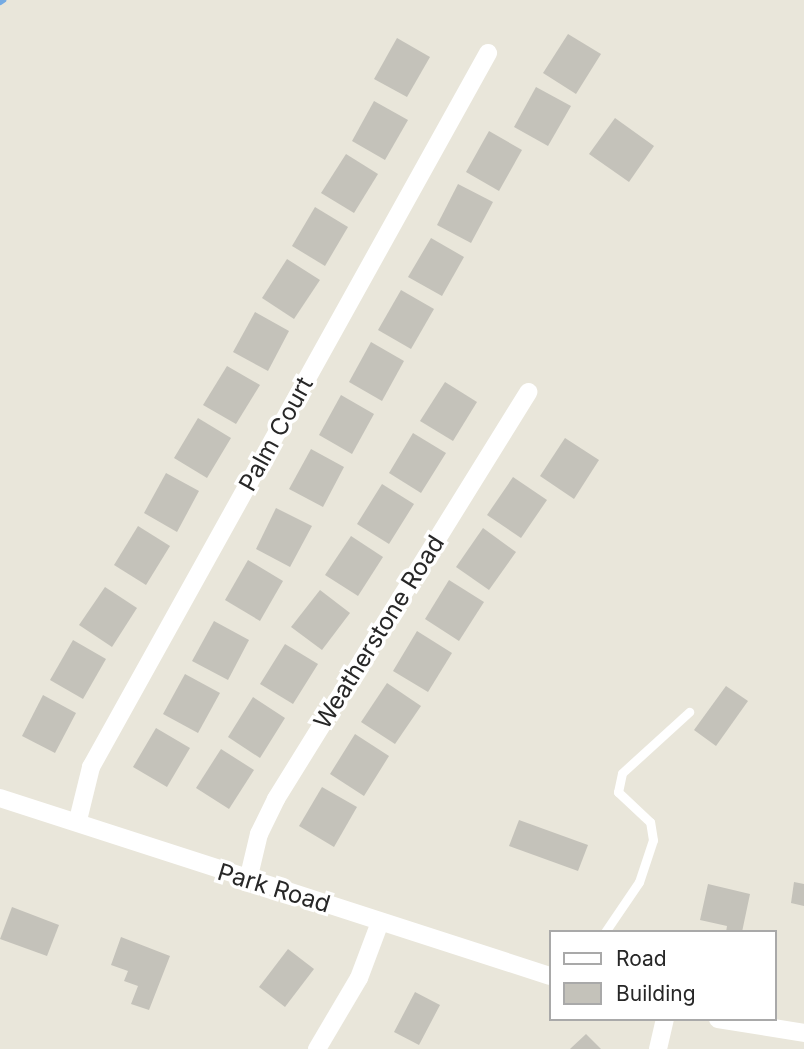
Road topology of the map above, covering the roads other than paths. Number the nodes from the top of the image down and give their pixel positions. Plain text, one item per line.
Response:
1 (488, 53) dead end
2 (528, 393) dead end
3 (689, 712) dead end
4 (0, 798) edge
5 (78, 820) junction
6 (248, 880) junction
7 (380, 922) junction
8 (606, 930) edge
9 (548, 974) edge
10 (665, 1021) edge
11 (730, 1021) edge
12 (804, 1033) edge
13 (317, 1049) edge
14 (658, 1049) edge

1 - 5 street, Palm Court
2 - 6 street, Weatherstone Road
3 - 8 lane
4 - 5 street, Park Road
5 - 6 street, Park Road
6 - 7 street, Park Road
7 - 9 street, Park Road
7 - 13 street
10 - 14 street
11 - 12 street

